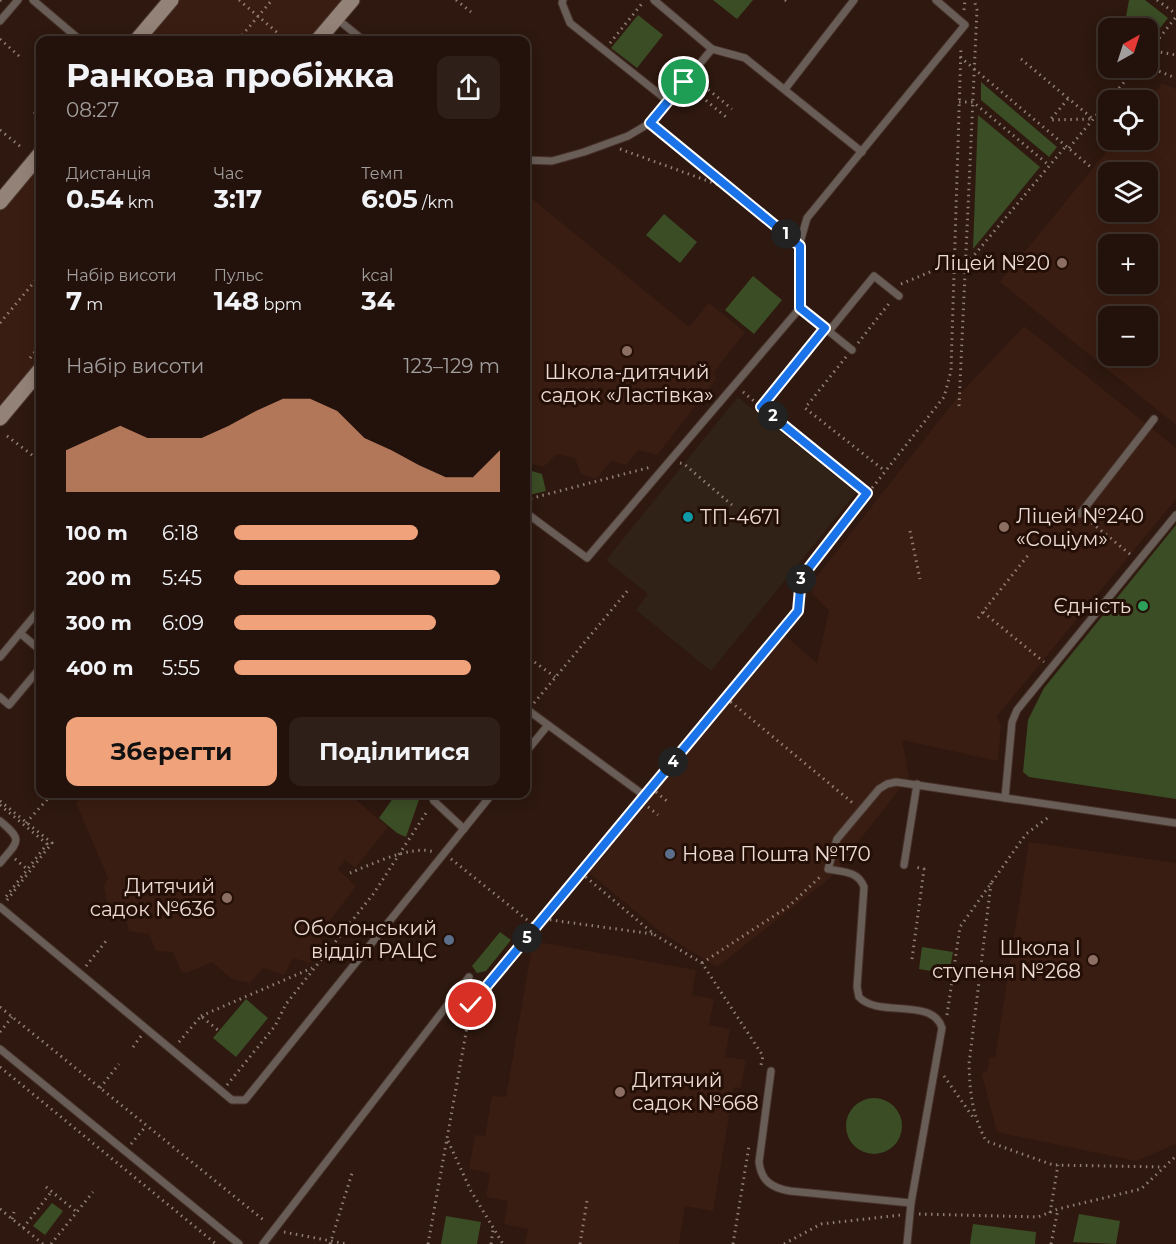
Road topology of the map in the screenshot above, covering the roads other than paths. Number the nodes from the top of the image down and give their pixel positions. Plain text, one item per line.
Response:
1 (18, 0) edge
2 (33, 0) edge
3 (171, 0) edge
4 (352, 0) edge
5 (563, 0) edge
6 (654, 0) edge
7 (854, 0) edge
8 (936, 0) edge
9 (336, 18) junction
10 (0, 21) edge
11 (75, 36) edge
12 (140, 36) edge
13 (321, 36) edge
14 (358, 36) edge
15 (712, 49) junction
16 (785, 89) junction
17 (668, 101) junction
18 (862, 153) junction
19 (36, 159) edge
20 (530, 160) edge
21 (0, 202) edge
22 (898, 295) road end
23 (800, 308) junction
24 (827, 330) junction
25 (852, 350) road end
26 (36, 375) edge
27 (0, 418) edge
28 (1154, 419) dead end
29 (1080, 514) road end
30 (1176, 515) edge
31 (530, 516) edge
32 (36, 614) edge
33 (20, 633) junction
34 (36, 647) edge
35 (0, 657) edge
36 (36, 673) edge
37 (0, 697) edge
38 (530, 711) edge
39 (548, 725) junction
40 (530, 747) edge
41 (917, 784) junction
42 (433, 798) edge
43 (489, 798) edge
44 (643, 798) road end
45 (1005, 798) junction
46 (0, 821) edge
47 (1176, 823) edge
48 (464, 828) junction
49 (1, 858) edge
50 (904, 865) road end
51 (0, 908) edge
52 (469, 977) dead end
53 (0, 1049) edge
54 (771, 1071) dead end
55 (911, 1203) junction
56 (239, 1244) edge
57 (263, 1244) edge
58 (907, 1244) edge

1 - 10 lane
2 - 11 lane
3 - 12 main road
4 - 9 main road
5 - 17 lane
6 - 15 lane
7 - 16 lane
8 - 18 lane
9 - 13 main road
9 - 14 lane
15 - 16 lane
15 - 17 lane
16 - 18 lane
17 - 20 lane
18 - 23 lane
19 - 21 main road
22 - 24 lane
23 - 24 lane
23 - 31 lane
24 - 25 lane
26 - 27 main road
28 - 29 lane
30 - 45 lane
32 - 33 lane
33 - 34 lane
33 - 35 lane
36 - 37 lane
38 - 39 lane
39 - 40 lane
39 - 44 lane
41 - 45 lane
41 - 50 lane
41 - 55 lane
42 - 48 lane
43 - 48 lane
45 - 47 lane
46 - 49 lane
48 - 51 lane
52 - 57 lane
53 - 56 lane
54 - 55 lane
55 - 58 lane

